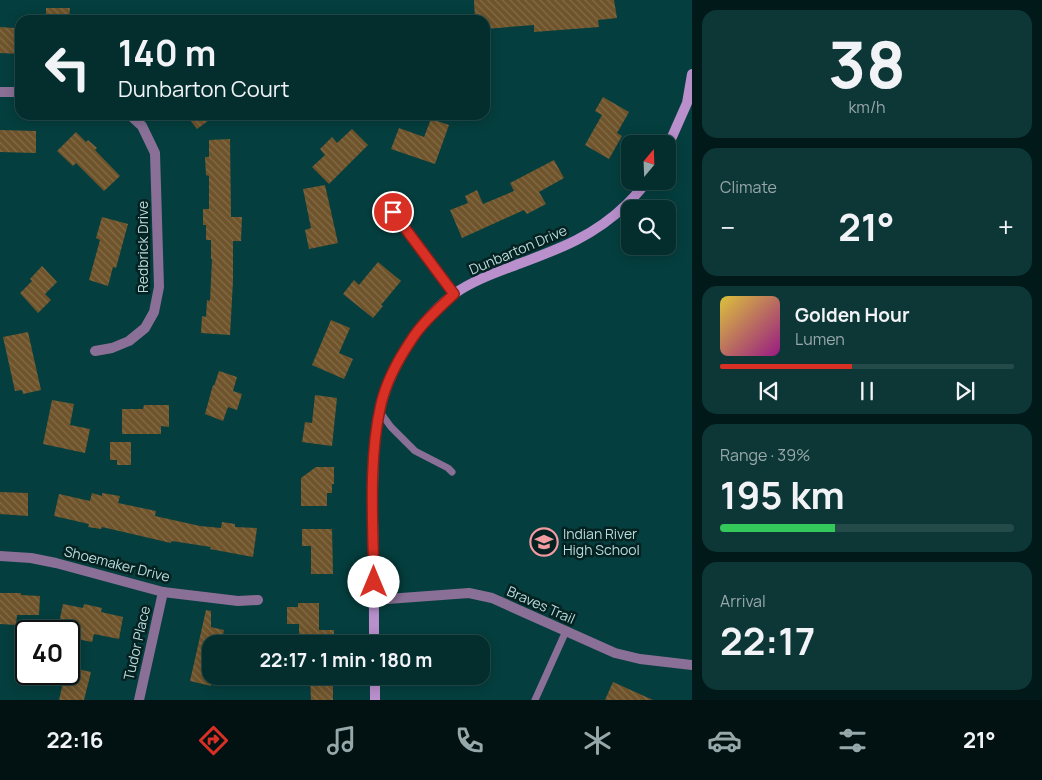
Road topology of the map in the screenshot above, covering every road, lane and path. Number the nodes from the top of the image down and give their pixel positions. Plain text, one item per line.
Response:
1 (692, 74) edge
2 (0, 92) edge
3 (15, 92) edge
4 (135, 120) edge
5 (673, 135) edge
6 (641, 190) edge
7 (393, 212) dead end
8 (454, 294) junction
9 (95, 351) dead end
10 (380, 412) junction
11 (452, 472) dead end
12 (0, 556) edge
13 (163, 592) junction
14 (258, 600) dead end
15 (374, 600) junction
16 (566, 631) junction
17 (374, 635) edge
18 (692, 665) edge
19 (375, 685) edge
20 (138, 700) edge
21 (375, 700) edge
22 (535, 700) edge

1 - 5 street
2 - 3 street
4 - 9 street, Redbrick Drive
6 - 8 street, Dunbarton Drive
7 - 8 street
8 - 10 street, Dunbarton Drive
10 - 11 lane
10 - 15 street, Dunbarton Drive
12 - 13 street, Shoemaker Drive
13 - 14 street, Shoemaker Drive
13 - 20 street, Tudor Place
15 - 16 street, Braves Trail
15 - 17 street, Dunbarton Drive
16 - 18 street, Braves Trail
16 - 22 lane
19 - 21 street

